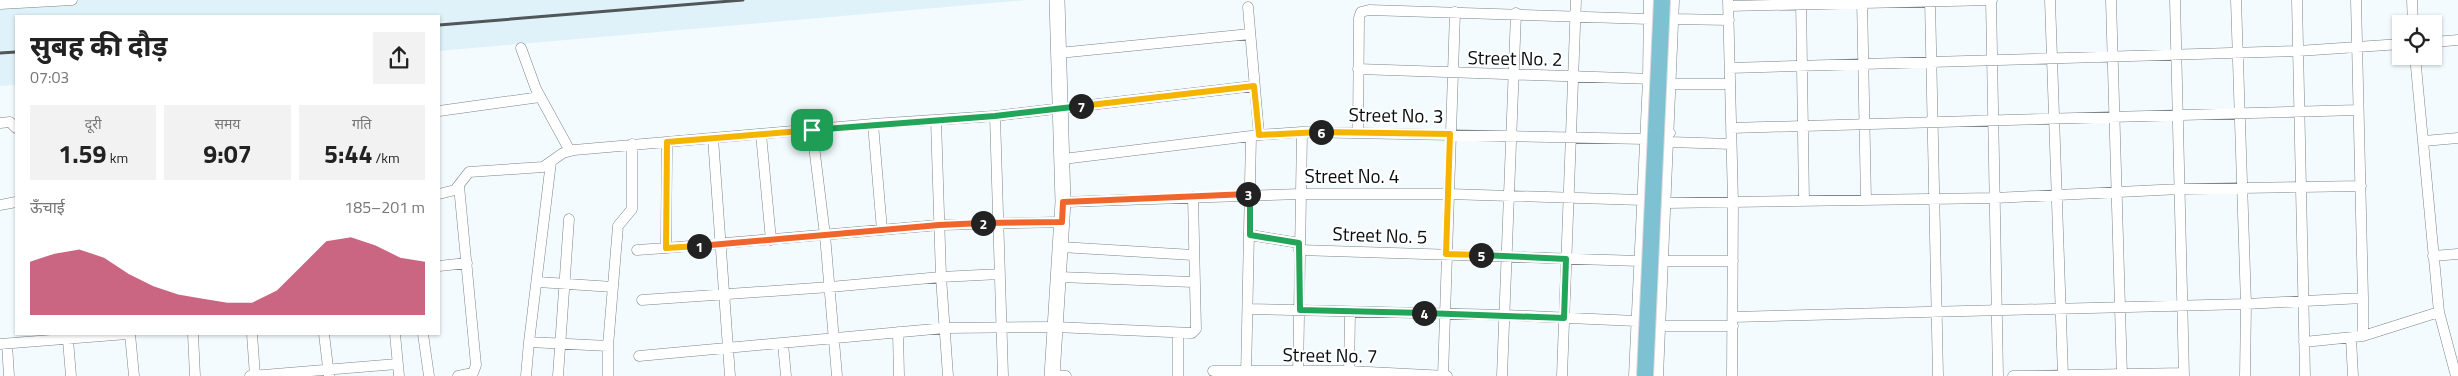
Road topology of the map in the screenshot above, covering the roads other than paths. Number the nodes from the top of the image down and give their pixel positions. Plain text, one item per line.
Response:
1 (72, 0) edge
2 (1057, 0) edge
3 (1576, 0) edge
4 (1649, 0) edge
5 (1662, 0) edge
6 (1674, 0) edge
7 (1991, 0) edge
8 (2050, 0) edge
9 (2111, 0) edge
10 (2175, 0) edge
11 (2236, 0) edge
12 (2297, 0) edge
13 (2356, 0) edge
14 (2412, 0) edge
15 (1930, 1) edge
16 (1801, 2) edge
17 (1862, 2) edge
18 (1729, 3) edge
19 (0, 4) edge
20 (1248, 7) dead end
21 (1455, 12) junction
22 (1516, 14) junction
23 (2413, 15) edge
24 (1575, 16) junction
25 (1649, 18) junction
26 (1673, 19) junction
27 (1729, 20) junction
28 (1250, 34) junction
29 (2458, 40) edge
30 (2442, 41) edge
31 (2392, 45) edge
32 (521, 48) dead end
33 (2356, 48) junction
34 (2298, 51) junction
35 (2238, 52) junction
36 (1059, 53) junction
37 (2176, 54) junction
38 (2112, 57) junction
39 (2052, 58) junction
40 (1992, 60) junction
41 (1931, 61) junction
42 (1863, 64) junction
43 (2416, 65) edge
44 (1802, 66) junction
45 (1730, 68) junction
46 (1358, 69) junction
47 (1452, 74) junction
48 (1514, 75) junction
49 (1575, 77) junction
50 (1648, 80) junction
51 (1671, 80) junction
52 (1730, 84) junction
53 (1254, 86) junction
54 (540, 97) junction
55 (1062, 108) junction
56 (2358, 110) junction
57 (440, 112) edge
58 (2300, 112) junction
59 (2240, 113) junction
60 (2178, 115) junction
61 (995, 116) junction
62 (2115, 117) junction
63 (2054, 119) junction
64 (936, 120) junction
65 (1993, 120) junction
66 (0, 122) edge
67 (1933, 122) junction
68 (873, 124) junction
69 (1864, 124) junction
70 (1803, 126) junction
71 (15, 127) edge
72 (1730, 128) junction
73 (812, 130) junction
74 (1302, 132) junction
75 (1358, 132) junction
76 (761, 134) junction
77 (1450, 134) junction
78 (1512, 135) junction
79 (1255, 136) junction
80 (1572, 137) junction
81 (713, 138) junction
82 (1670, 138) junction
83 (2458, 138) edge
84 (1645, 139) junction
85 (2424, 141) junction
86 (667, 142) junction
87 (632, 144) junction
88 (1731, 144) junction
89 (570, 151) junction
90 (1062, 159) junction
91 (551, 162) junction
92 (459, 186) junction
93 (2361, 186) junction
94 (2301, 188) junction
95 (2180, 189) junction
96 (2242, 189) junction
97 (440, 194) edge
98 (1250, 194) junction
99 (1300, 194) junction
100 (1449, 194) junction
101 (2118, 194) junction
102 (1510, 196) junction
103 (2055, 196) junction
104 (1193, 197) junction
105 (1569, 197) junction
106 (1934, 198) junction
107 (1995, 198) junction
108 (1642, 200) junction
109 (1866, 200) junction
110 (1804, 201) junction
111 (15, 202) edge
112 (1063, 202) junction
113 (1667, 202) junction
114 (1733, 202) junction
115 (0, 205) edge
116 (569, 219) dead end
117 (1062, 222) junction
118 (1000, 223) junction
119 (939, 225) junction
120 (882, 230) junction
121 (825, 235) junction
122 (1250, 235) junction
123 (771, 240) junction
124 (721, 244) junction
125 (1061, 247) junction
126 (1299, 247) junction
127 (666, 248) junction
128 (637, 250) dead end
129 (1446, 254) junction
130 (2458, 254) edge
131 (1193, 255) junction
132 (1507, 256) junction
133 (2433, 256) junction
134 (1566, 259) junction
135 (1639, 261) junction
136 (1665, 261) junction
137 (1733, 261) junction
138 (467, 263) junction
139 (440, 266) edge
140 (1000, 274) junction
141 (941, 277) junction
142 (1059, 277) junction
143 (538, 282) junction
144 (1193, 282) junction
145 (563, 284) junction
146 (613, 286) junction
147 (830, 288) junction
148 (725, 295) junction
149 (2362, 298) junction
150 (642, 300) dead end
151 (2304, 301) junction
152 (2246, 304) junction
153 (2183, 305) junction
154 (2120, 306) junction
155 (2059, 308) junction
156 (1248, 309) junction
157 (1996, 309) junction
158 (1300, 310) junction
159 (1350, 312) junction
160 (1936, 312) junction
161 (2439, 312) junction
162 (1444, 313) junction
163 (1504, 315) junction
164 (1564, 318) junction
165 (1636, 321) junction
166 (1733, 322) junction
167 (1002, 326) junction
168 (1661, 326) junction
169 (1055, 327) junction
170 (945, 328) junction
171 (898, 332) junction
172 (1178, 333) junction
173 (119, 335) edge
174 (129, 335) edge
175 (192, 335) edge
176 (252, 335) edge
177 (324, 335) edge
178 (395, 335) edge
179 (424, 335) edge
180 (2363, 336) junction
181 (835, 338) junction
182 (2351, 338) junction
183 (68, 340) junction
184 (529, 342) junction
185 (2304, 342) junction
186 (3, 344) edge
187 (559, 344) junction
188 (783, 344) junction
189 (608, 346) junction
190 (729, 349) junction
191 (639, 356) dead end
192 (397, 364) junction
193 (1213, 371) dead end
194 (328, 372) edge
195 (1247, 373) edge
196 (1298, 374) edge
197 (1349, 374) edge
198 (2184, 374) edge
199 (2063, 375) edge
200 (2122, 375) edge
201 (9, 376) edge
202 (71, 376) edge
203 (134, 376) edge
204 (195, 376) edge
205 (250, 376) edge
206 (255, 376) edge
207 (399, 376) edge
208 (429, 376) edge
209 (458, 376) edge
210 (526, 376) edge
211 (558, 376) edge
212 (608, 376) edge
213 (730, 376) edge
214 (786, 376) edge
215 (837, 376) edge
216 (899, 376) edge
217 (948, 376) edge
218 (1003, 376) edge
219 (1052, 376) edge
220 (1066, 376) edge
221 (1178, 376) edge
222 (1443, 376) edge
223 (1447, 376) edge
224 (1502, 376) edge
225 (1562, 376) edge
226 (1634, 376) edge
227 (1645, 376) edge
228 (1658, 376) edge
229 (1732, 376) edge
230 (1938, 376) edge
231 (1998, 376) edge
232 (2013, 376) edge
233 (2245, 376) edge
234 (2305, 376) edge
235 (2353, 376) edge
236 (2456, 376) edge

1 - 19 street
2 - 36 main road
3 - 24 street
4 - 25 street
5 - 227 main road, bridge
6 - 26 street
7 - 15 street
7 - 40 street
8 - 39 street
9 - 38 street
10 - 37 street
11 - 35 street
12 - 34 street
13 - 33 street
14 - 23 street
15 - 17 street
15 - 41 street
16 - 17 street
16 - 18 street
16 - 44 street
17 - 42 street
18 - 27 street
20 - 28 street
21 - 22 street
21 - 46 street
21 - 47 street
22 - 24 street
22 - 48 street
24 - 25 street
24 - 49 street
25 - 50 street
26 - 27 street
26 - 51 street
27 - 45 street
28 - 36 street
28 - 53 street
29 - 30 street
31 - 33 street
32 - 54 street
33 - 34 street
33 - 56 street
34 - 35 street
34 - 58 street
35 - 37 street
35 - 59 street
36 - 55 main road
37 - 38 street
37 - 60 street
38 - 39 street
38 - 62 street
39 - 40 street
39 - 63 street
40 - 41 street
40 - 65 street
41 - 42 street
41 - 67 street
42 - 44 street
42 - 69 street
43 - 85 street
44 - 45 street
44 - 70 street
45 - 52 street
46 - 47 street, Street No. 2
46 - 75 street
47 - 48 street, Street No. 2
47 - 77 street
48 - 49 street, Street No. 2
48 - 78 street
49 - 50 street, Street No. 2
49 - 80 street
50 - 51 street, Street No. 2
50 - 84 street
51 - 52 street, Street No. 2
51 - 82 street
52 - 72 street
53 - 55 street
53 - 79 street
54 - 57 street
54 - 89 street
55 - 61 street
55 - 90 main road
56 - 58 street
56 - 93 street
58 - 59 street
58 - 94 street
59 - 60 street
59 - 96 street
60 - 62 street
60 - 95 street
61 - 64 street
61 - 118 street
62 - 63 street
62 - 101 street
63 - 65 street
63 - 103 street
64 - 68 street
64 - 119 street
65 - 67 street
65 - 107 street
66 - 71 street
67 - 69 street
67 - 106 street
68 - 73 street
68 - 120 street
69 - 70 street
69 - 109 street
70 - 72 street
70 - 110 street
72 - 88 street
73 - 76 street
73 - 121 street
74 - 75 street, Street No. 3
74 - 79 street, Street No. 3
74 - 99 street
75 - 77 street, Street No. 3
76 - 81 street
76 - 123 street
77 - 78 street, Street No. 3
77 - 100 street
78 - 80 street, Street No. 3
78 - 102 street
79 - 90 street, Street No. 3
79 - 98 street
80 - 84 street, Street No. 3
80 - 105 street
81 - 86 street
81 - 124 street
82 - 84 street, Street No. 3
82 - 88 street, Street No. 3
82 - 113 street
83 - 85 street
84 - 108 street
85 - 133 street
86 - 87 street
86 - 127 street
87 - 89 street
87 - 146 street
88 - 114 street
89 - 91 street
90 - 112 main road
91 - 92 street
91 - 143 street
92 - 97 street
92 - 138 street
93 - 94 street
93 - 149 street
94 - 96 street
94 - 151 street
95 - 96 street
95 - 101 street
95 - 153 street
96 - 152 street
98 - 99 street, Street No. 4
98 - 104 street, Street No. 4
98 - 122 street
99 - 100 street, Street No. 4
99 - 126 street
100 - 102 street, Street No. 4
100 - 129 street
101 - 103 street
101 - 154 street
102 - 105 street, Street No. 4
102 - 132 street
103 - 107 street
103 - 155 street
104 - 112 street, Street No. 4
104 - 131 street
105 - 108 street, Street No. 4
105 - 134 street
106 - 107 street
106 - 109 street
106 - 160 street
107 - 157 street
108 - 135 street
109 - 110 street
110 - 114 street
111 - 115 street
112 - 117 main road
113 - 114 street
113 - 136 street
114 - 137 street
116 - 145 street
117 - 118 street
117 - 125 main road
118 - 119 street
118 - 140 street
119 - 120 street
119 - 141 street
120 - 121 street
121 - 123 street
121 - 147 street
122 - 126 street, Street No. 5
122 - 156 street
123 - 124 street
124 - 127 street
124 - 148 street
125 - 131 street
125 - 142 main road
126 - 129 street, Street No. 5
126 - 158 street
127 - 128 street
129 - 132 street, Street No. 5
129 - 162 street
130 - 133 street
131 - 144 street
132 - 134 street, Street No. 5
132 - 163 street
133 - 161 street
134 - 135 street, Street No. 5
134 - 164 street
135 - 165 street
136 - 137 street
136 - 168 street
137 - 166 street
138 - 139 street
138 - 209 street
140 - 141 street
140 - 167 street
141 - 147 street
141 - 170 street
142 - 144 street
142 - 169 main road
143 - 145 street
143 - 184 street
144 - 172 street
145 - 146 street
145 - 187 street
146 - 189 street
147 - 148 street
147 - 181 street
148 - 150 street
148 - 190 street
149 - 151 street
149 - 180 street
151 - 152 street
151 - 185 street
152 - 153 street
152 - 233 street
153 - 154 street
153 - 198 street
154 - 155 street
154 - 200 street
155 - 157 street
155 - 199 street
156 - 158 street
156 - 195 street
157 - 160 street
157 - 231 street
158 - 159 street
158 - 196 street
159 - 162 street
159 - 197 street
160 - 166 street
160 - 230 street
161 - 180 street
161 - 236 street
162 - 163 street
162 - 222 street
163 - 164 street
163 - 224 street
164 - 165 street
164 - 225 street
165 - 226 street
166 - 168 street
166 - 229 street
167 - 169 street
167 - 170 street
167 - 218 street
168 - 228 street
169 - 172 street
169 - 219 main road
170 - 171 street
170 - 217 street
171 - 181 street
171 - 216 street
172 - 221 street
173 - 183 street
174 - 203 street
175 - 204 street
176 - 206 street
177 - 194 street
178 - 192 street
179 - 208 street
180 - 182 street
181 - 188 street
181 - 215 street
182 - 185 street
182 - 235 street
183 - 186 street
183 - 202 street
184 - 187 street
184 - 210 street
185 - 234 street
186 - 201 street
187 - 189 street
187 - 211 street
188 - 190 street
188 - 214 street
189 - 212 street
190 - 191 street
190 - 213 street
192 - 194 street
192 - 207 street
193 - 195 street, Street No. 7
194 - 206 street
195 - 196 street, Street No. 7
196 - 197 street, Street No. 7
197 - 222 street, Street No. 7
198 - 200 street
199 - 200 street
199 - 232 street
205 - 206 street
219 - 220 street
222 - 223 street, Street No. 7

